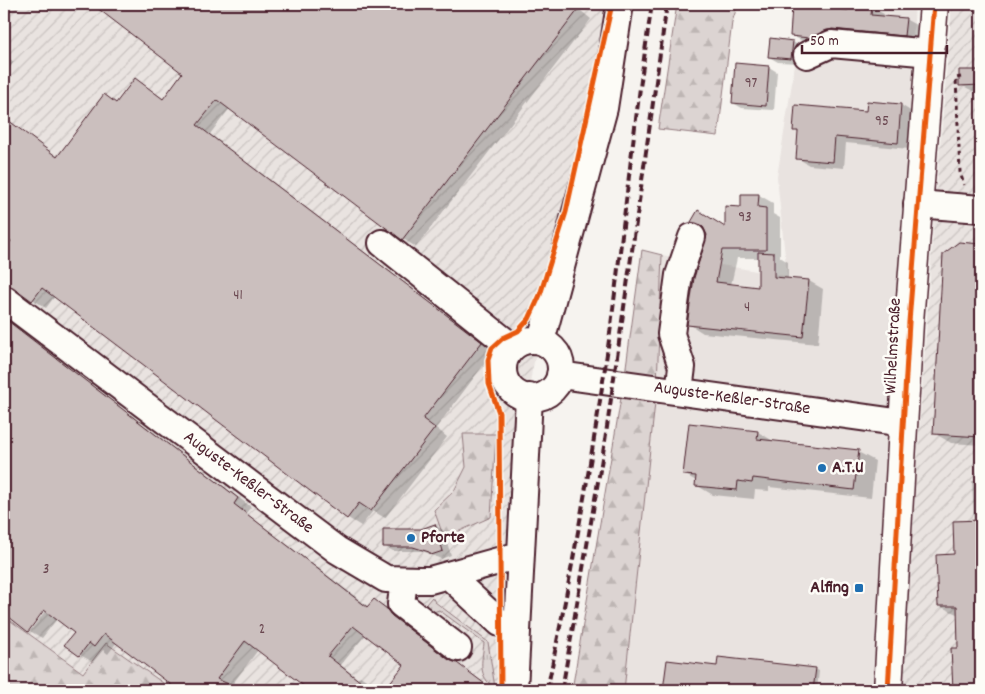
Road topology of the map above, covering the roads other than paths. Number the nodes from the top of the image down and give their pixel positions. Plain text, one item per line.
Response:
1 (620, 4) edge
2 (934, 4) edge
3 (931, 53) junction
4 (807, 55) dead end
5 (917, 204) junction
6 (972, 209) edge
7 (692, 237) dead end
8 (382, 244) dead end
9 (4, 299) edge
10 (541, 341) junction
11 (512, 347) junction
12 (560, 375) junction
13 (679, 391) junction
14 (529, 398) junction
15 (903, 423) junction
16 (520, 555) junction
17 (448, 575) junction
18 (404, 580) junction
19 (500, 623) dead end
20 (458, 648) dead end
21 (514, 690) edge
22 (888, 690) edge

1 - 10 street
2 - 3 main road, Wilhelmstraße
3 - 4 street
3 - 5 main road, Wilhelmstraße
5 - 6 street
5 - 15 main road, Wilhelmstraße
7 - 13 street
8 - 11 street
9 - 18 street, Auguste-Keßler-Straße
10 - 11 street
10 - 12 street
11 - 14 street
12 - 13 street, Auguste-Keßler-Straße
12 - 14 street
13 - 15 street, Auguste-Keßler-Straße
14 - 16 street
15 - 22 main road, Wilhelmstraße
16 - 17 street, Auguste-Keßler-Straße
16 - 21 street
17 - 18 street, Auguste-Keßler-Straße
17 - 19 street
18 - 20 street

